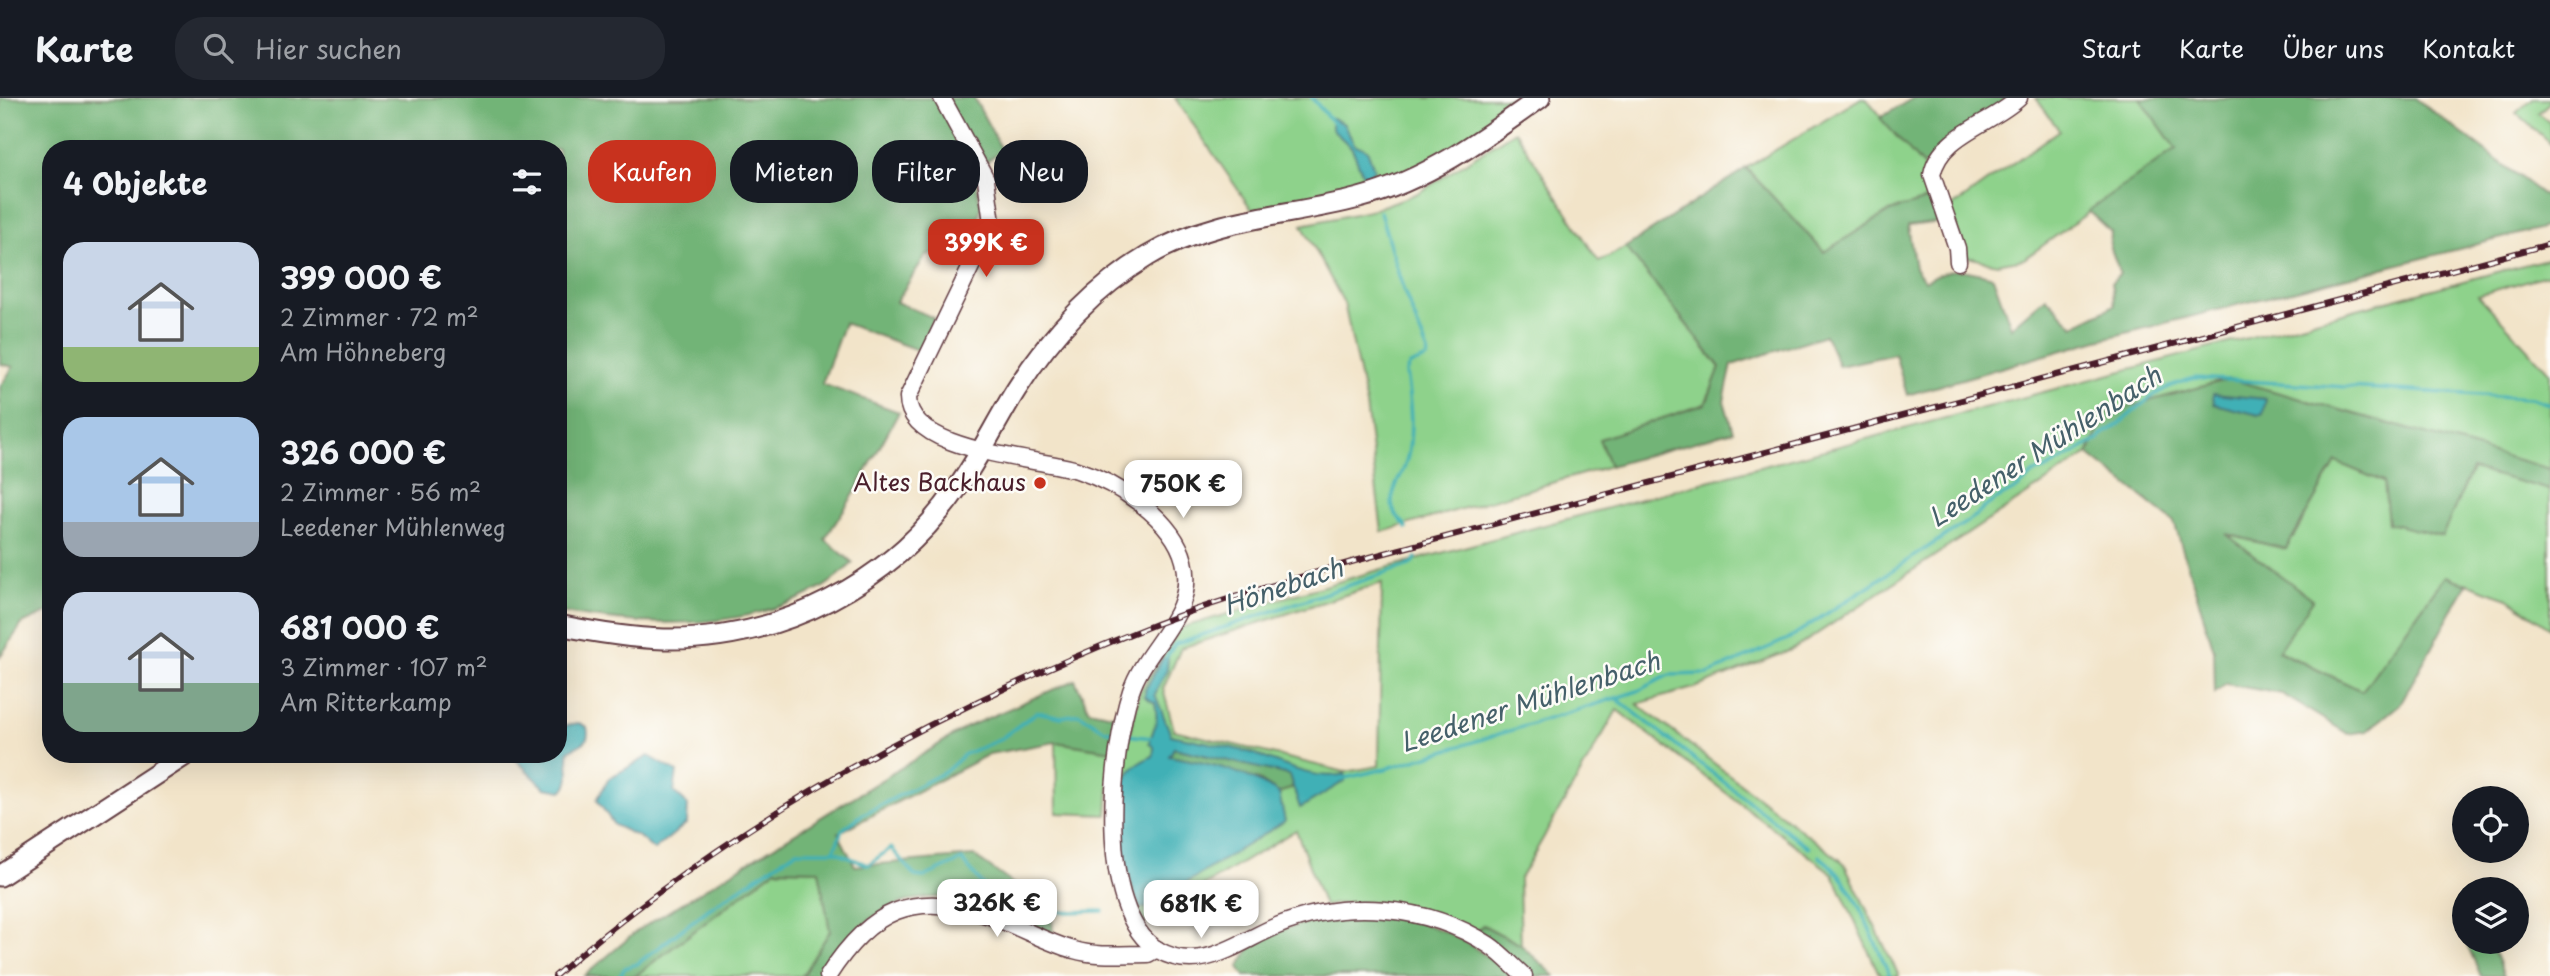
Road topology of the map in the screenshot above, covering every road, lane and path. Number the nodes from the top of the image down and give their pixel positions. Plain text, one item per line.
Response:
1 (942, 98) edge
2 (1540, 98) edge
3 (2019, 98) edge
4 (1958, 261) dead end
5 (981, 451) junction
6 (567, 626) edge
7 (174, 763) edge
8 (0, 876) edge
9 (1157, 949) junction
10 (828, 976) edge
11 (1524, 976) edge

1 - 5 street
2 - 5 main road
3 - 4 street
5 - 6 main road
5 - 9 street
7 - 8 main road
9 - 10 street
9 - 11 street

